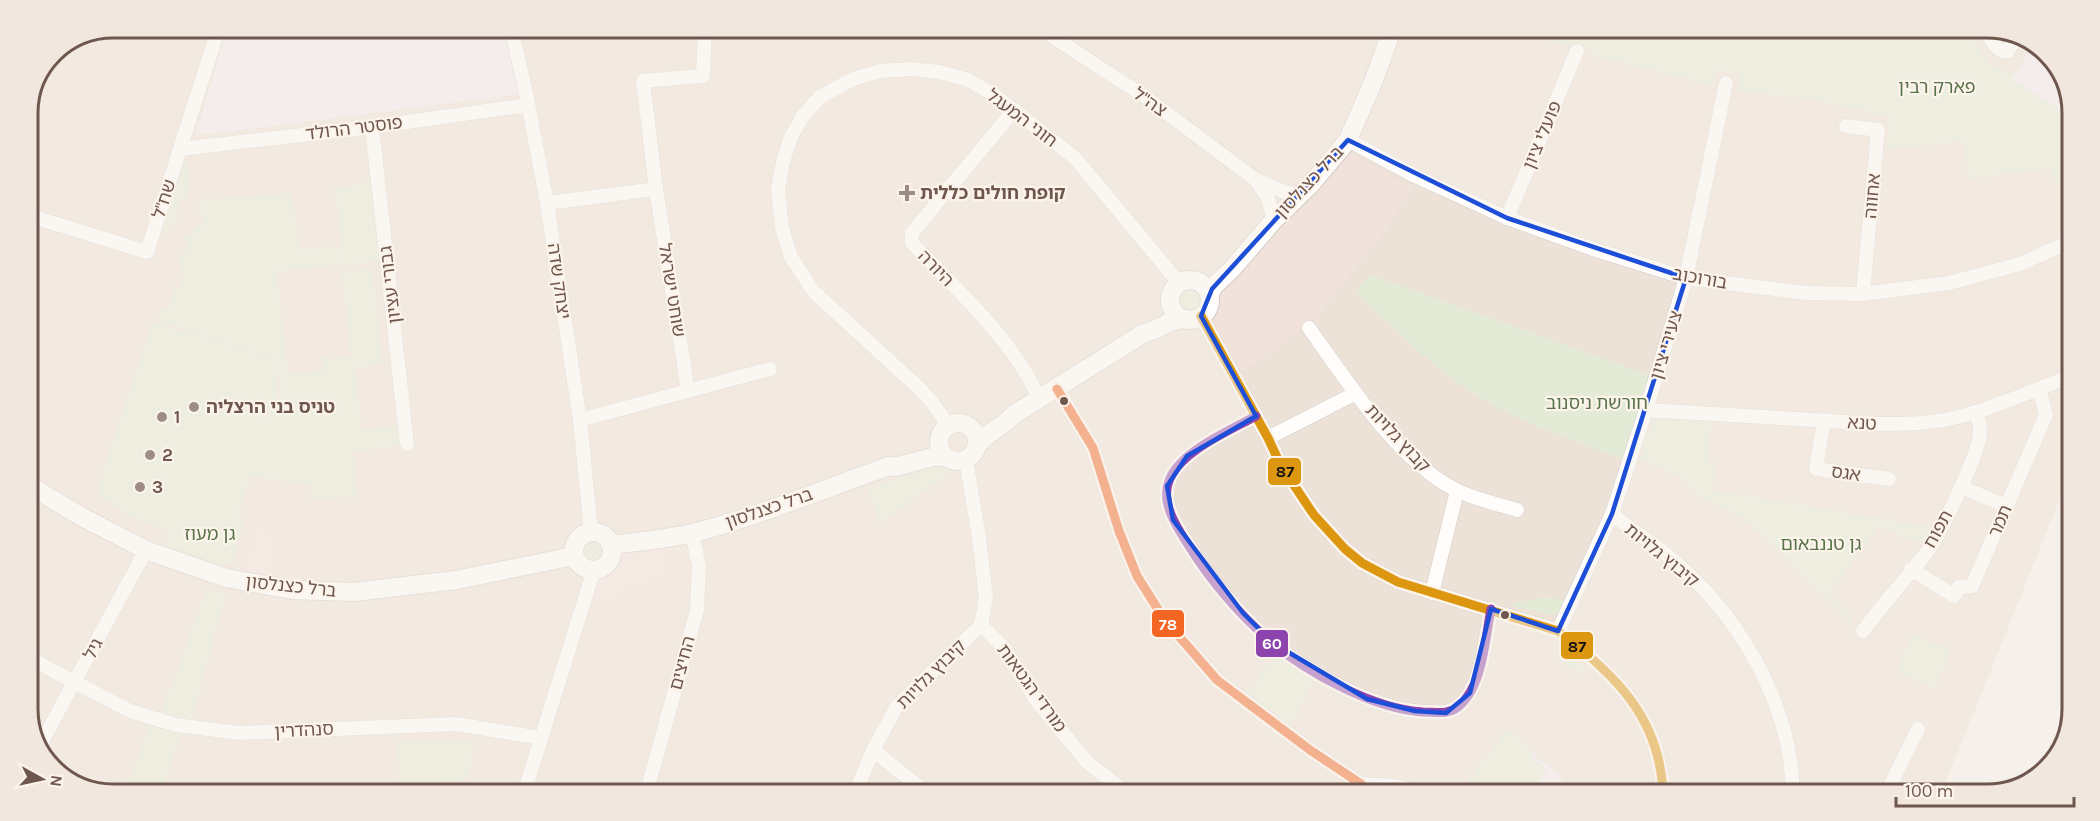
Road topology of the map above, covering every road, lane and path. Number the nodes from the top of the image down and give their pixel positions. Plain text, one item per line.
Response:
1 (215, 38) edge
2 (513, 38) edge
3 (705, 38) edge
4 (1055, 38) edge
5 (1389, 38) edge
6 (1991, 38) edge
7 (2013, 42) edge
8 (1577, 51) dead end
9 (1726, 82) dead end
10 (528, 105) junction
11 (1014, 110) junction
12 (1846, 126) dead end
13 (372, 127) junction
14 (1348, 140) junction
15 (180, 149) junction
16 (1256, 180) junction
17 (656, 189) junction
18 (1300, 194) junction
19 (548, 203) junction
20 (38, 218) edge
21 (1507, 218) junction
22 (1274, 220) junction
23 (2062, 246) edge
24 (1686, 278) junction
25 (1179, 283) junction
26 (1204, 288) junction
27 (1863, 294) junction
28 (1170, 300) junction
29 (1193, 318) junction
30 (1309, 328) dead end
31 (1144, 333) junction
32 (770, 369) dead end
33 (2062, 379) edge
34 (2039, 388) junction
35 (1057, 389) junction
36 (688, 391) junction
37 (1356, 393) junction
38 (1039, 399) junction
39 (1646, 410) junction
40 (1976, 412) junction
41 (1013, 415) junction
42 (1256, 416) junction
43 (580, 420) junction
44 (1824, 420) junction
45 (967, 424) junction
46 (944, 431) junction
47 (1268, 438) junction
48 (407, 444) dead end
49 (971, 453) junction
50 (946, 457) junction
51 (889, 466) junction
52 (1889, 479) dead end
53 (1961, 487) junction
54 (38, 491) edge
55 (1457, 491) junction
56 (2006, 506) junction
57 (1516, 510) dead end
58 (1612, 514) junction
59 (591, 532) junction
60 (692, 533) junction
61 (611, 546) junction
62 (146, 550) junction
63 (574, 556) junction
64 (601, 568) junction
65 (1911, 569) junction
66 (1432, 593) junction
67 (1491, 609) junction
68 (981, 625) junction
69 (1558, 631) junction
70 (1863, 631) dead end
71 (38, 663) edge
72 (75, 683) junction
73 (1918, 729) dead end
74 (541, 738) junction
75 (44, 739) edge
76 (873, 750) junction
77 (527, 784) edge
78 (649, 784) edge
79 (859, 784) edge
80 (915, 784) edge
81 (1115, 784) edge
82 (1357, 784) edge
83 (1661, 784) edge
84 (1792, 784) edge
85 (1891, 784) edge

1 - 15 street, שח"ל
2 - 10 street, יצחק שדה
3 - 17 street, שוחט ישראל
4 - 16 street, צה"ל
5 - 14 street, ברל כצנלסון
6 - 7 street
8 - 21 street, פועלי ציון
9 - 24 street, צעירי ציון
10 - 13 street, פוסטר הרולד
10 - 19 street, יצחק שדה
11 - 25 street, חוני המעגל
11 - 38 street, היורה
11 - 46 street, חוני המעגל
12 - 27 street, אחווה
13 - 15 street, פוסטר הרולד
13 - 48 street, גבורי עציון
14 - 18 street, ברל כצנלסון
14 - 21 street, בורוכוב
15 - 20 street, שח"ל
16 - 18 street, צה"ל
16 - 22 street, צה"ל
17 - 19 street
17 - 36 street, שוחט ישראל
18 - 22 street, ברל כצנלסון
19 - 43 street, יצחק שדה
21 - 24 street, בורוכוב
22 - 26 street, ברל כצנלסון
23 - 27 street, בורוכוב
24 - 27 street, בורוכוב
24 - 39 street, צעירי ציון
25 - 26 street
25 - 28 street, ברל כצנלסון
26 - 29 street, ברל כצנלסון
28 - 29 street
28 - 31 street, ברל כצנלסון
29 - 31 street, ברל כצנלסון
29 - 42 street
30 - 37 street, קבוץ גלויות
31 - 35 street, ברל כצנלסון
32 - 36 street
33 - 34 street, טנא
34 - 40 street, טנא
34 - 56 street, תמר
35 - 38 street, ברל כצנלסון
35 - 82 street
36 - 43 street
37 - 47 street
37 - 55 street, קבוץ גלויות
38 - 41 street, ברל כצנלסון
39 - 44 street, טנא
39 - 58 street, צעירי ציון
40 - 44 street, טנא
40 - 53 street, תפוח
41 - 45 street, ברל כצנלסון
41 - 49 street, ברל כצנלסון
42 - 47 street
42 - 67 street
43 - 59 street, יצחק שדה
44 - 52 street, אגס
45 - 46 street, ברל כצנלסון
45 - 49 street
46 - 50 street
46 - 51 street, ברל כצנלסון
47 - 66 street
49 - 50 street, ברל כצנלסון
49 - 68 street
50 - 51 street, ברל כצנלסון
51 - 60 street, ברל כצנלסון
53 - 56 street
53 - 65 street, תפוח
54 - 62 street, ברל כצנלסון
55 - 57 street, קבוץ גלויות
55 - 66 street
56 - 65 street, תמר
58 - 69 street, צעירי ציון
58 - 84 street, קיבוץ גלויות
59 - 61 street
59 - 63 street
60 - 61 street, ברל כצנלסון
60 - 78 street, החיצים
61 - 64 street
62 - 63 street, ברל כצנלסון
62 - 72 street, גיל
63 - 64 street
64 - 74 street
65 - 70 street, תפוח
66 - 67 street
67 - 69 street
68 - 76 street, קיבוץ גלויות
68 - 81 street, מורדי הגטאות
69 - 83 street
71 - 72 street, סנהדרין
72 - 74 street, סנהדרין
72 - 75 street, גיל
73 - 85 street
74 - 77 street
76 - 79 street, קיבוץ גלויות
76 - 80 street

